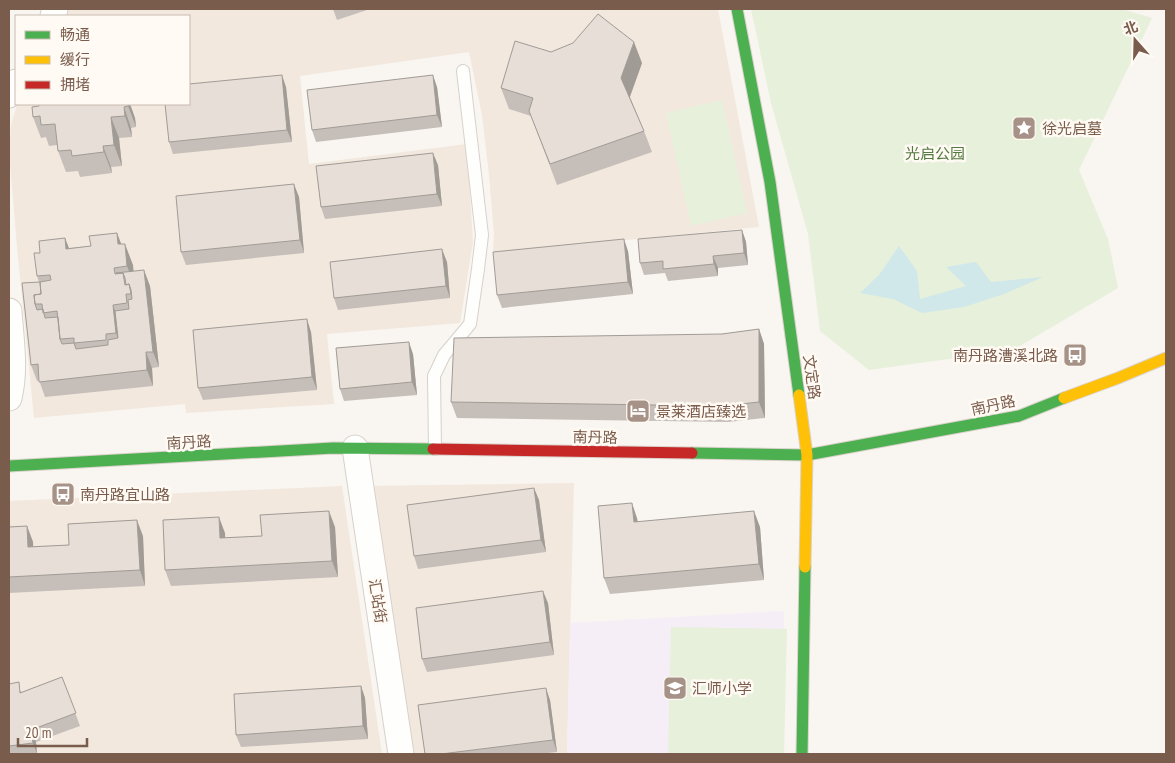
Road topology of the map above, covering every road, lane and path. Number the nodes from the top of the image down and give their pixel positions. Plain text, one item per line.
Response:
1 (737, 9) edge
2 (463, 71) dead end
3 (15, 84) edge
4 (9, 95) edge
5 (9, 311) edge
6 (1166, 358) edge
7 (9, 398) edge
8 (355, 448) junction
9 (435, 449) junction
10 (807, 455) junction
11 (9, 466) edge
12 (401, 754) edge
13 (802, 754) edge

1 - 10 main road, 文定路
2 - 9 lane
3 - 4 street
5 - 7 street
6 - 10 main road, 南丹路
8 - 9 main road, 南丹路
8 - 11 main road, 南丹路
8 - 12 street, 汇站街
9 - 10 main road, 南丹路
10 - 13 main road, 文定路

